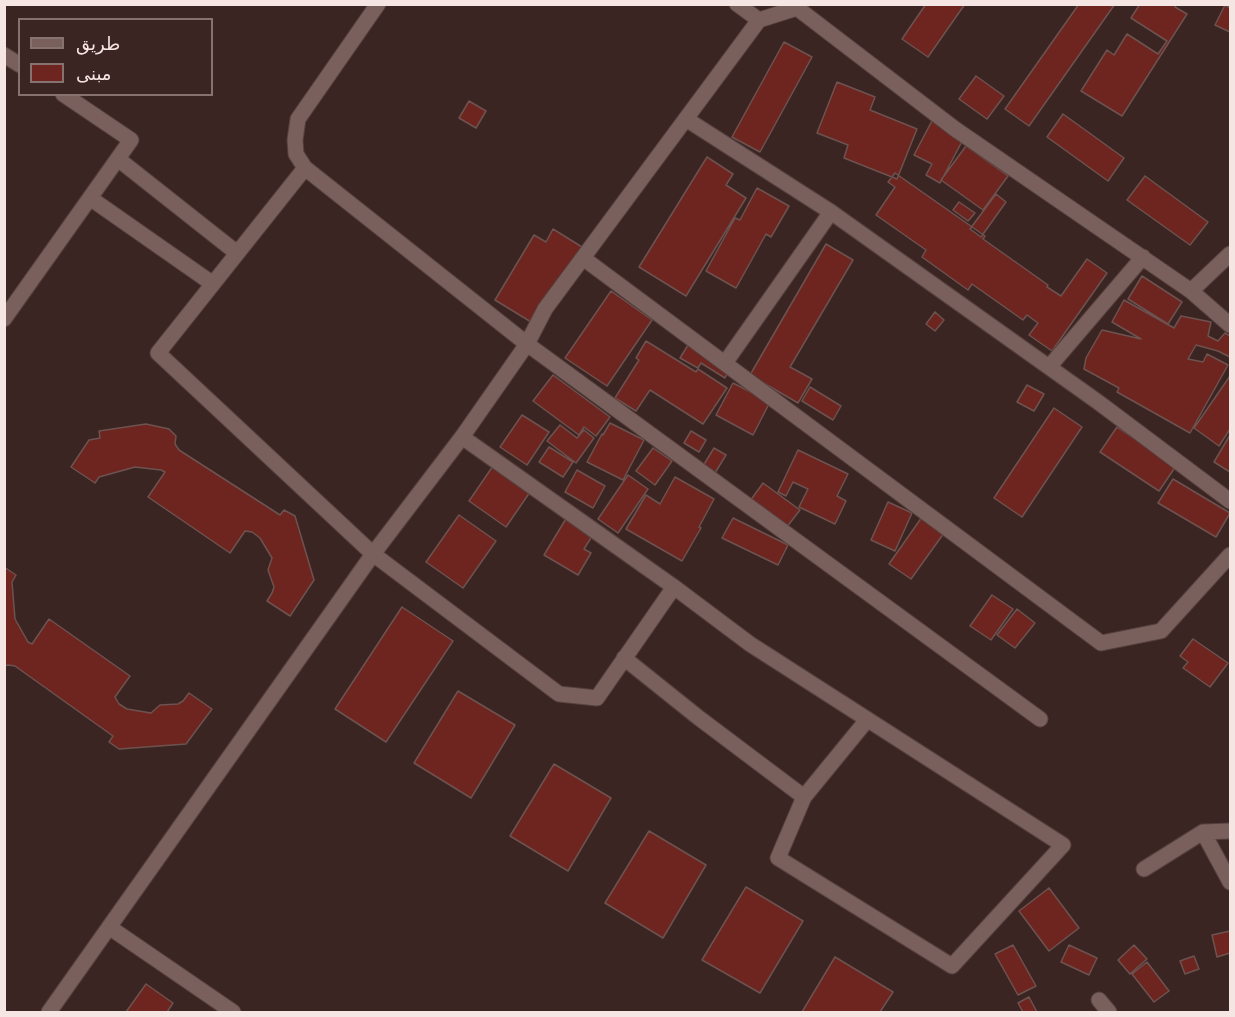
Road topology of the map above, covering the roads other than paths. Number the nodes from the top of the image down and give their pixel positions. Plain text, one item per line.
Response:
1 (378, 4) edge
2 (738, 4) edge
3 (799, 6) edge
4 (759, 20) junction
5 (4, 55) edge
6 (18, 64) edge
7 (66, 96) edge
8 (686, 119) junction
9 (118, 159) junction
10 (305, 168) junction
11 (90, 198) junction
12 (831, 212) junction
13 (237, 253) junction
14 (1230, 254) edge
15 (1143, 257) junction
16 (583, 258) junction
17 (213, 284) junction
18 (1191, 291) junction
19 (4, 319) edge
20 (1230, 325) edge
21 (526, 344) junction
22 (725, 363) junction
23 (1049, 367) junction
24 (462, 437) junction
25 (1230, 501) edge
26 (373, 554) junction
27 (1230, 555) edge
28 (674, 587) junction
29 (624, 658) junction
30 (1040, 719) dead end
31 (867, 720) junction
32 (804, 797) junction
33 (1230, 831) edge
34 (1203, 832) junction
35 (1144, 869) dead end
36 (1230, 882) edge
37 (109, 927) junction
38 (1099, 1000) dead end
39 (49, 1012) edge
40 (234, 1012) edge
41 (1109, 1012) edge

1 - 10 street
2 - 4 street
3 - 4 street
3 - 15 street
4 - 8 street
5 - 6 street
7 - 9 street
8 - 12 street
8 - 16 street
9 - 11 street
9 - 13 street
10 - 13 street
10 - 21 street
11 - 17 street
11 - 19 street
12 - 22 street
12 - 23 street
13 - 17 street
14 - 18 street
15 - 18 street
15 - 23 street
16 - 21 street
16 - 22 street
17 - 26 street
18 - 20 street
21 - 24 street
21 - 30 street
22 - 27 street
23 - 25 street
24 - 26 street
24 - 28 street
26 - 29 street
26 - 37 street
28 - 29 street
28 - 31 street
29 - 32 street
31 - 32 street
31 - 32 street
33 - 34 street
34 - 35 street
34 - 36 street
37 - 39 street
37 - 40 street
38 - 41 street

